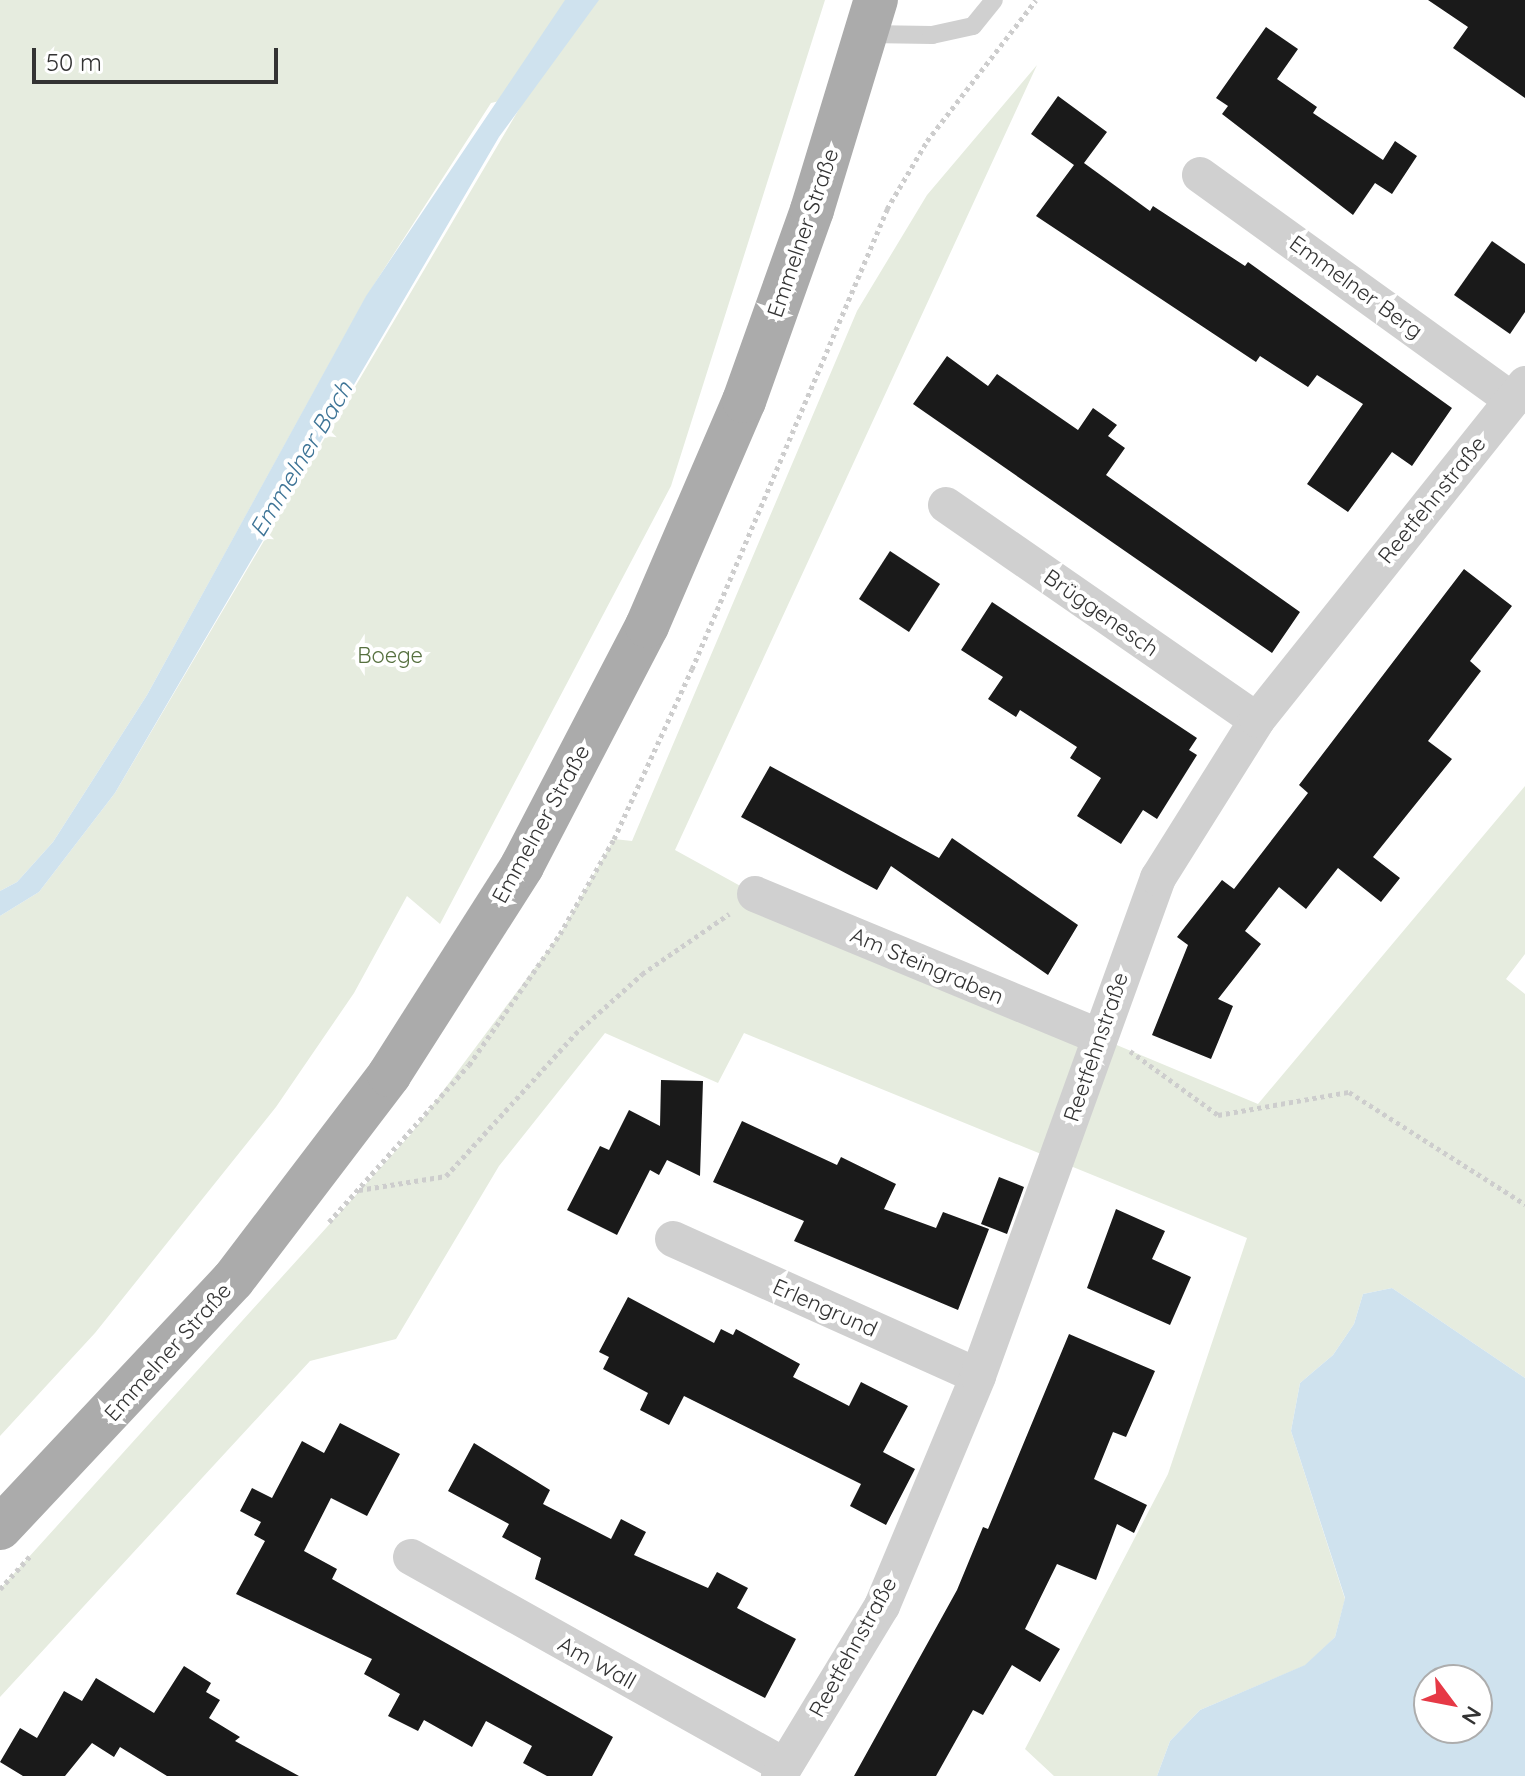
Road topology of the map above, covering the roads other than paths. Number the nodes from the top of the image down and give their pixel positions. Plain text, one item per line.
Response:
1 (994, 0) edge
2 (872, 17) edge
3 (1200, 175) dead end
4 (1519, 392) edge
5 (946, 505) dead end
6 (1257, 720) junction
7 (755, 894) road end
8 (1100, 1037) junction
9 (673, 1239) dead end
10 (978, 1376) junction
11 (0, 1528) edge
12 (411, 1557) dead end
13 (782, 1771) edge

1 - 2 lane
2 - 11 main road, Emmelner Straße
3 - 4 street, Emmelner Berg
4 - 6 street, Reetfehnstraße
5 - 6 street, Brüggenesch
6 - 8 street, Reetfehnstraße
7 - 8 street, Am Steingraben
8 - 10 street, Reetfehnstraße
9 - 10 street, Erlengrund
10 - 13 street, Reetfehnstraße
12 - 13 street, Am Wall

